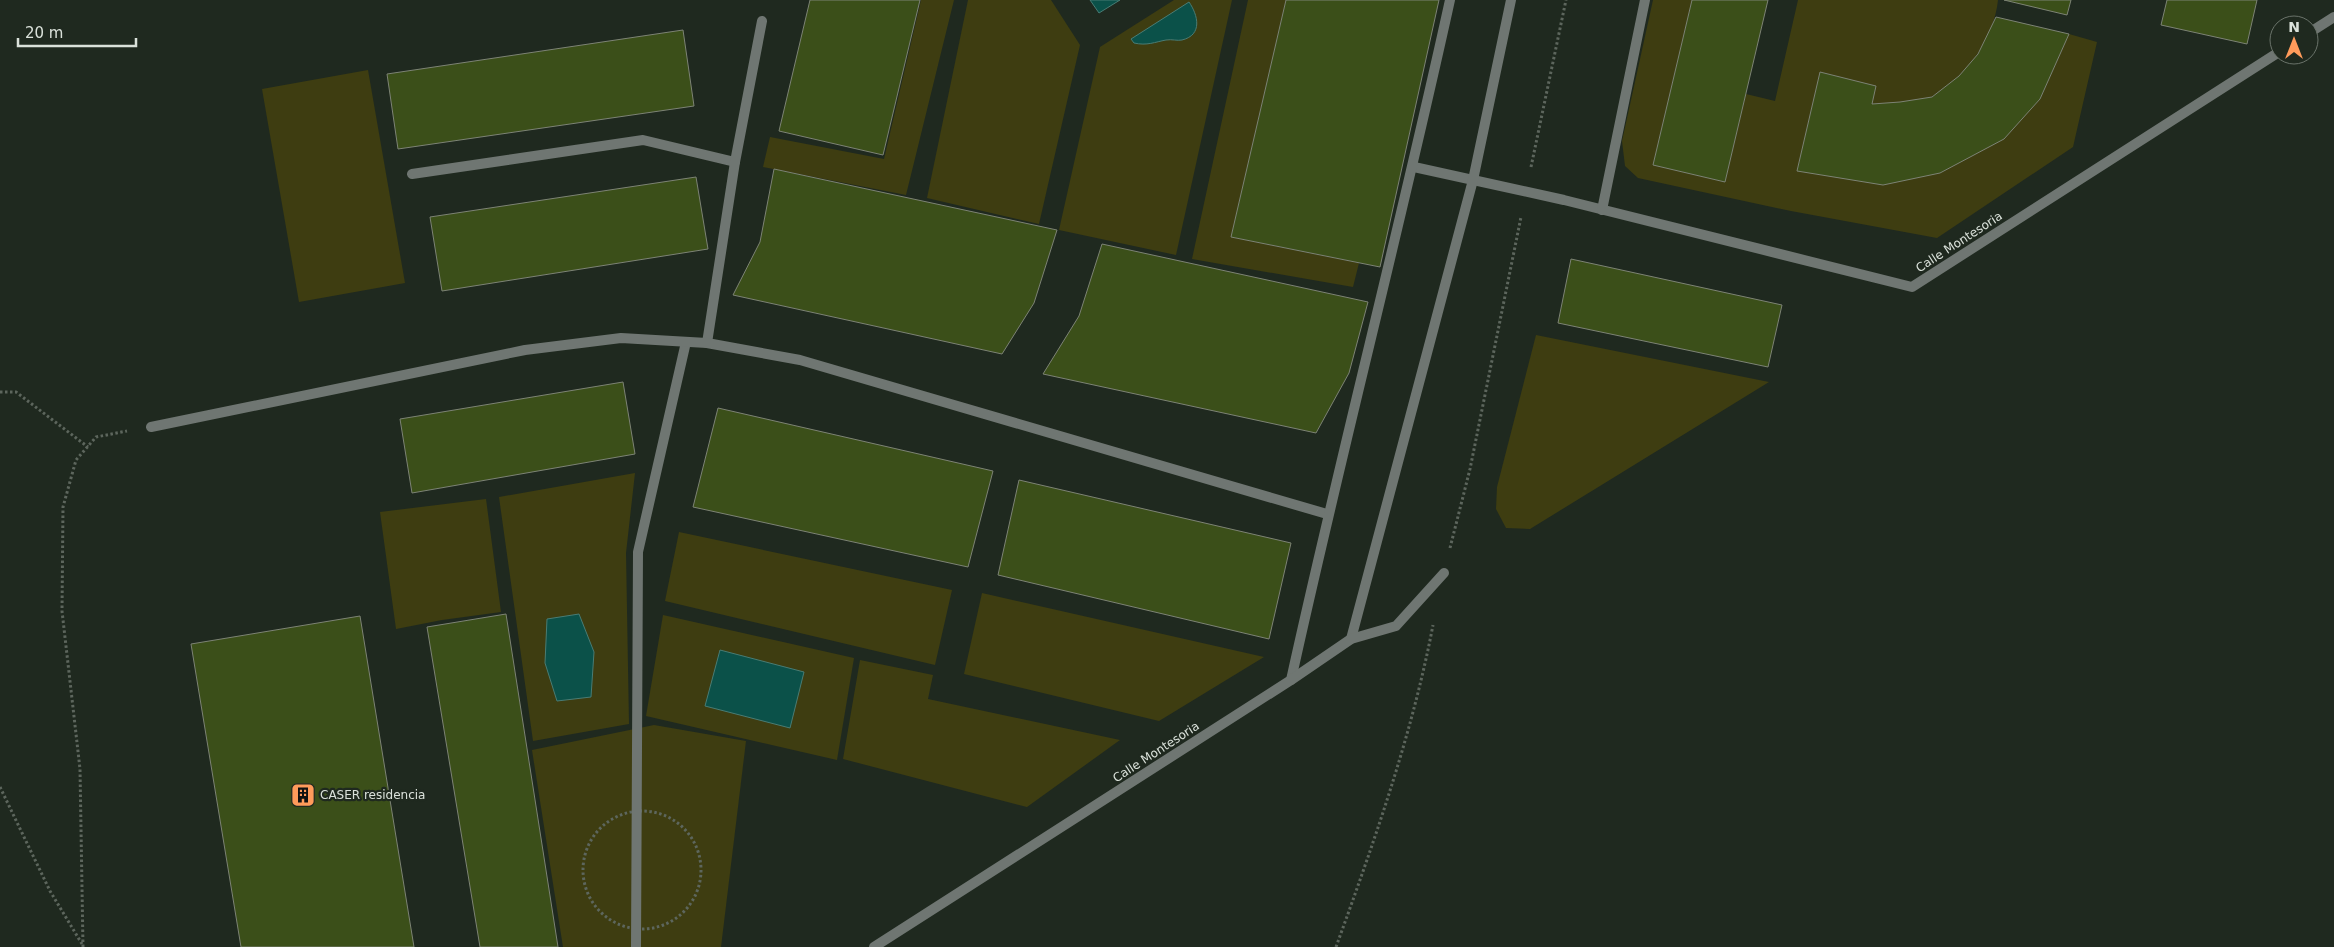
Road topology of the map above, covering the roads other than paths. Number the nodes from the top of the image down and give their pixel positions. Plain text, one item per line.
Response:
1 (1450, 0) edge
2 (1511, 0) edge
3 (1645, 0) edge
4 (2334, 17) edge
5 (762, 21) dead end
6 (2319, 27) edge
7 (2269, 58) edge
8 (735, 162) junction
9 (1414, 167) junction
10 (412, 174) dead end
11 (1473, 180) junction
12 (1602, 210) junction
13 (686, 342) junction
14 (707, 343) junction
15 (151, 427) road end
16 (1327, 514) junction
17 (1444, 573) road end
18 (1350, 639) junction
19 (1291, 680) junction
20 (636, 947) edge
21 (874, 947) edge

1 - 9 street
2 - 11 street
3 - 12 street
4 - 6 street
5 - 8 street
7 - 12 street, Calle Montesoria
8 - 10 street
8 - 14 street
9 - 11 street, Calle Montesoria
9 - 16 street
11 - 12 street, Calle Montesoria
11 - 18 street
13 - 14 street
13 - 15 street
13 - 20 street
14 - 16 street
16 - 19 street
17 - 18 street, Calle Montesoria
18 - 19 street, Calle Montesoria
19 - 21 street, Calle Montesoria

